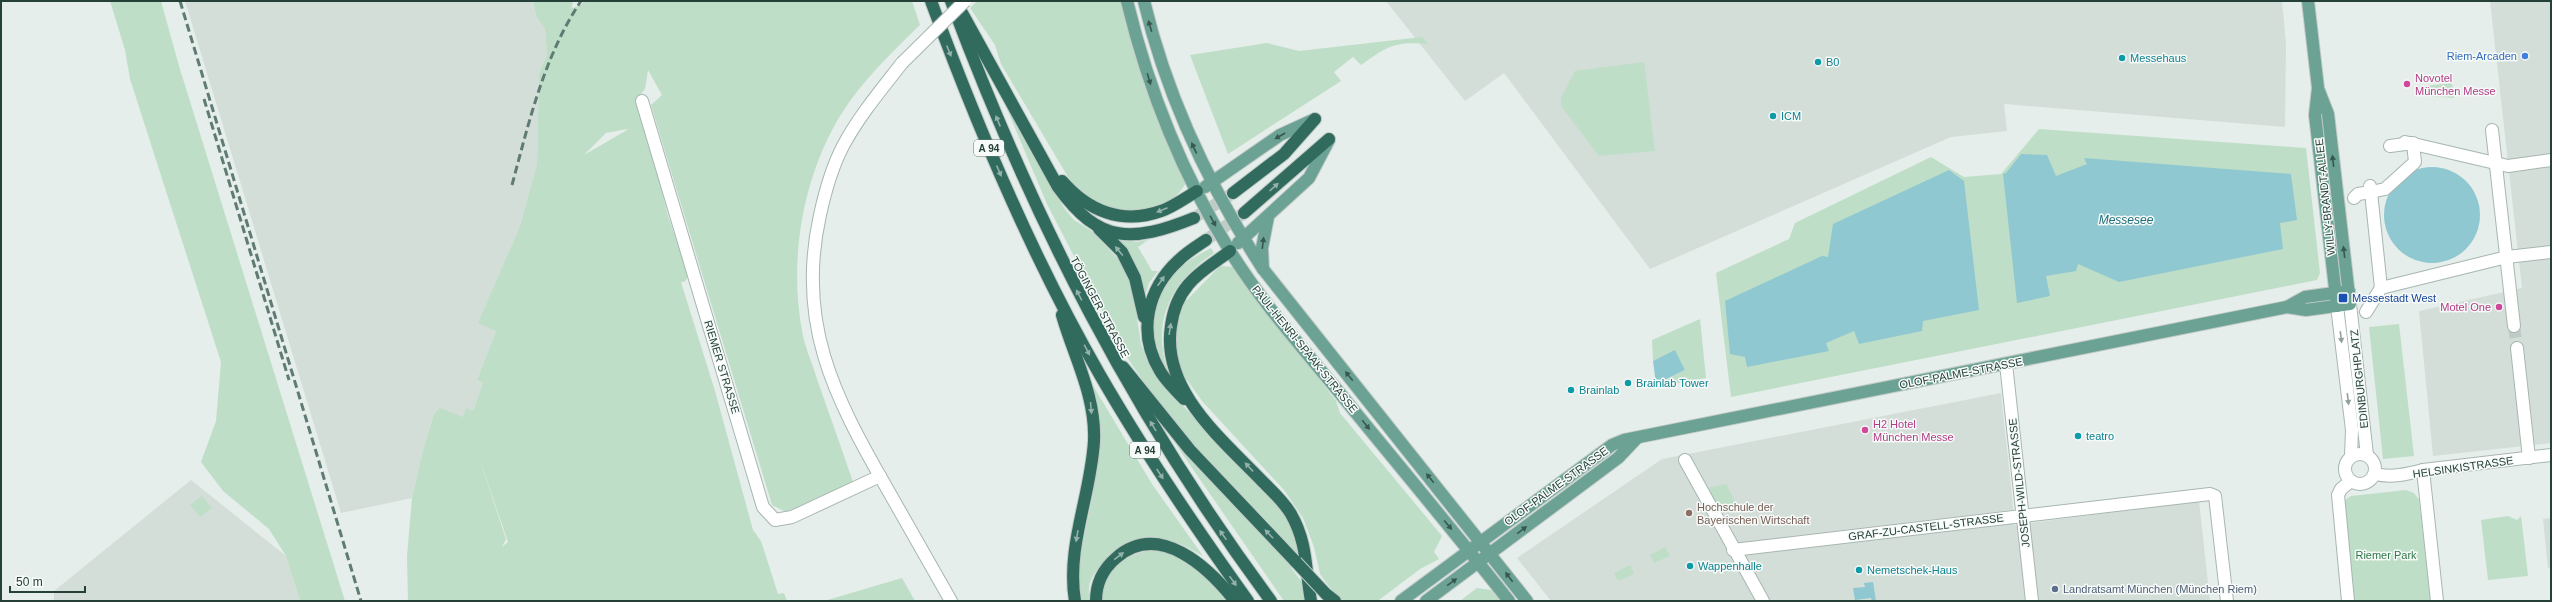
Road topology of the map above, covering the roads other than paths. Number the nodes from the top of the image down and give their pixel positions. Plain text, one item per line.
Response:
1 (931, 1) edge
2 (951, 1) edge
3 (955, 1) edge
4 (965, 1) edge
5 (1126, 1) edge
6 (1144, 1) edge
7 (2308, 1) edge
8 (2318, 88) junction
9 (642, 101) dead end
10 (1315, 119) joint
11 (2492, 130) dead end
12 (1329, 139) joint
13 (2389, 143) dead end
14 (2413, 143) junction
15 (2551, 160) edge
16 (2496, 164) junction
17 (1047, 168) junction
18 (1211, 183) junction
19 (2370, 189) junction
20 (1196, 191) junction
21 (1233, 193) tunnel mouth
22 (2354, 198) dead end
23 (1244, 213) tunnel mouth
24 (1268, 217) junction
25 (1194, 218) tunnel mouth
26 (1097, 227) junction
27 (1244, 239) junction
28 (1206, 240) tunnel mouth
29 (1230, 251) junction
30 (2551, 252) edge
31 (2507, 257) junction
32 (1263, 269) junction
33 (2381, 288) junction
34 (1056, 290) junction
35 (2349, 291) junction
36 (2336, 293) junction
37 (2350, 304) junction
38 (2337, 306) junction
39 (2287, 307) junction
40 (2366, 312) dead end
41 (1146, 326) junction
42 (2514, 326) tunnel mouth
43 (1325, 347) junction
44 (2517, 348) tunnel mouth
45 (1110, 354) junction
46 (1311, 358) junction
47 (2006, 364) junction
48 (1200, 415) junction
49 (1636, 439) junction
50 (2368, 455) junction
51 (2551, 455) edge
52 (2351, 456) junction
53 (2529, 458) junction
54 (1685, 460) dead end
55 (2423, 470) junction
56 (2375, 474) junction
57 (880, 476) junction
58 (2351, 481) junction
59 (2022, 514) junction
60 (1481, 541) junction
61 (1468, 550) junction
62 (1733, 550) junction
63 (1491, 554) junction
64 (1479, 563) junction
65 (1331, 599) edge
66 (950, 601) edge
67 (1075, 601) edge
68 (1096, 601) edge
69 (1235, 601) edge
70 (1248, 601) edge
71 (1271, 601) edge
72 (1311, 601) edge
73 (1401, 601) edge
74 (1426, 601) edge
75 (1509, 601) edge
76 (1527, 601) edge
77 (1764, 601) edge
78 (2032, 601) edge
79 (2227, 601) edge
80 (2348, 601) edge
81 (2437, 601) edge

1 -> 34 highway, A 94
45 -> 2 highway, TÖGINGER STRASSE / A 94
3 - 17 highway
4 - 57 street, bridge
5 -> 20 main road, PAUL-HENRI-SPAAK-STRASSE
18 -> 6 main road, PAUL-HENRI-SPAAK-STRASSE
7 - 8 main road, WILLY-BRANDT-ALLEE
35 -> 8 main road, WILLY-BRANDT-ALLEE
8 - 36 main road, WILLY-BRANDT-ALLEE
9 - 57 street, RIEMER STRASSE
10 -> 18 main road
10 - 21 highway
11 - 16 street
23 -> 12 highway
12 - 24 main road
13 - 14 street
14 - 16 street
14 - 19 street
15 - 16 street
16 - 31 street
20 -> 17 highway
17 - 26 highway
18 - 20 main road
18 - 27 main road, PAUL-HENRI-SPAAK-STRASSE
19 - 22 street
19 - 33 street
20 -> 29 main road, PAUL-HENRI-SPAAK-STRASSE
24 - 27 main road
32 -> 24 main road
25 - 26 highway
41 -> 26 highway
27 - 29 main road
27 - 32 main road, PAUL-HENRI-SPAAK-STRASSE
41 -> 28 highway
29 - 46 main road, PAUL-HENRI-SPAAK-STRASSE
48 -> 29 highway
30 - 31 street
31 - 33 street
31 - 42 street
32 - 43 main road, PAUL-HENRI-SPAAK-STRASSE
33 - 40 street
34 -> 67 highway
34 -> 70 highway, A 94
35 - 36 main road, OLOF-PALME-STRASSE
35 - 37 main road, WILLY-BRANDT-ALLEE
36 - 38 main road, WILLY-BRANDT-ALLEE
36 - 39 main road, OLOF-PALME-STRASSE
37 - 38 main road, OLOF-PALME-STRASSE
37 - 50 street, EDINBURGHPLATZ
38 - 39 main road, OLOF-PALME-STRASSE
38 -> 52 street, EDINBURGHPLATZ
39 - 47 main road, OLOF-PALME-STRASSE
41 - 48 highway
43 - 46 main road
60 -> 43 main road, PAUL-HENRI-SPAAK-STRASSE
44 - 53 street
65 -> 45 highway, bridge
71 -> 45 highway, TÖGINGER STRASSE / A 94
46 -> 61 main road, PAUL-HENRI-SPAAK-STRASSE
47 - 49 main road, OLOF-PALME-STRASSE
47 - 59 street, JOSEPH-WILD-STRASSE
72 -> 48 highway
49 - 60 main road, OLOF-PALME-STRASSE
63 -> 49 main road, OLOF-PALME-STRASSE
50 - 52 street
50 - 56 street
51 - 53 street, HELSINKISTRASSE
52 - 58 street
53 - 55 street, HELSINKISTRASSE
54 - 62 street
55 - 56 street, HELSINKISTRASSE
55 - 81 street
56 - 58 street
57 - 66 street
58 - 80 street
59 - 62 street, GRAF-ZU-CASTELL-STRASSE
59 - 78 street, JOSEPH-WILD-STRASSE
59 - 79 street, GRAF-ZU-CASTELL-STRASSE
60 - 61 main road, OLOF-PALME-STRASSE
60 - 63 main road, PAUL-HENRI-SPAAK-STRASSE
61 - 64 main road, PAUL-HENRI-SPAAK-STRASSE
61 - 73 main road, OLOF-PALME-STRASSE
62 - 77 street
63 - 64 main road, OLOF-PALME-STRASSE
76 -> 63 main road, PAUL-HENRI-SPAAK-STRASSE
74 -> 64 main road, OLOF-PALME-STRASSE
64 - 75 main road, PAUL-HENRI-SPAAK-STRASSE
68 -> 69 highway

